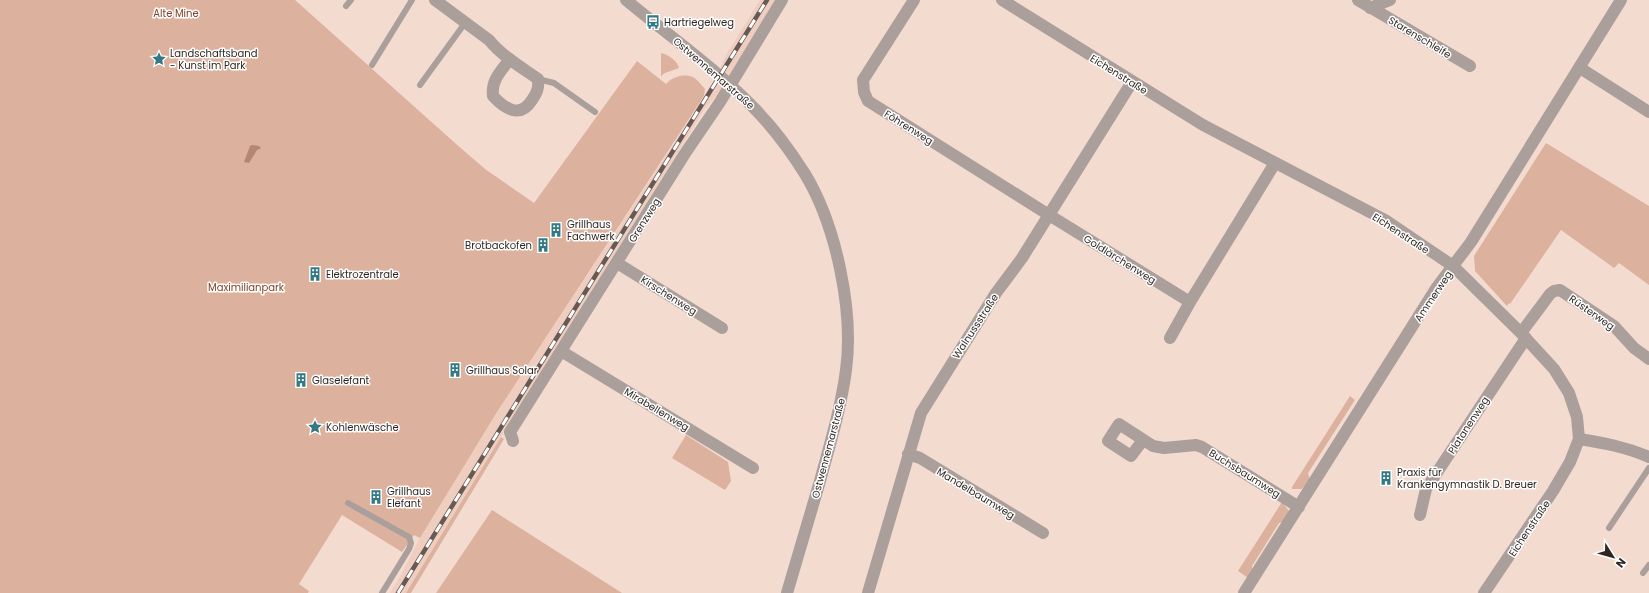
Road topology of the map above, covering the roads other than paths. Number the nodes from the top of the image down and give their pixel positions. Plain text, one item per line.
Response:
1 (351, 0) edge
2 (412, 0) edge
3 (435, 0) edge
4 (626, 0) edge
5 (782, 0) edge
6 (914, 0) edge
7 (1002, 0) edge
8 (1358, 0) edge
9 (1390, 0) edge
10 (1621, 0) edge
11 (346, 6) dead end
12 (1370, 8) junction
13 (465, 23) junction
14 (510, 59) junction
15 (372, 65) dead end
16 (1470, 66) dead end
17 (1580, 68) junction
18 (538, 79) junction
19 (1132, 82) junction
20 (420, 85) dead end
21 (730, 85) junction
22 (595, 112) dead end
23 (1649, 112) edge
24 (1275, 163) junction
25 (1049, 216) junction
26 (617, 263) junction
27 (1453, 266) junction
28 (1190, 302) junction
29 (722, 328) dead end
30 (1523, 335) junction
31 (1170, 338) dead end
32 (561, 351) junction
33 (1649, 359) edge
34 (1579, 439) junction
35 (1143, 440) dead end
36 (513, 441) dead end
37 (908, 454) junction
38 (1649, 457) edge
39 (753, 468) dead end
40 (1649, 468) edge
41 (348, 502) dead end
42 (1299, 507) junction
43 (1420, 515) dead end
44 (1609, 528) dead end
45 (1043, 533) dead end
46 (1649, 565) edge
47 (1643, 573) dead end
48 (382, 593) edge
49 (787, 593) edge
50 (868, 593) edge
51 (1244, 593) edge
52 (1484, 593) edge

1 - 11 lane
2 - 15 lane
3 - 13 street
4 - 21 street, Ostwennemarstraße
5 - 21 street, Grenzweg
6 - 25 street, Föhrenweg
7 - 19 street, Eichenstraße
8 - 12 street, Starenschleife
9 - 12 street, Starenschleife
10 - 17 street, Ammerweg
12 - 16 street, Starenschleife
13 - 14 street
13 - 20 lane
14 - 18 street
14 - 18 street
17 - 23 street
17 - 27 street, Ammerweg
18 - 22 lane
19 - 24 street, Eichenstraße
19 - 25 street, Walnussstraße
21 - 26 street, Grenzweg
21 - 49 street, Ostwennemarstraße
24 - 27 street, Eichenstraße
24 - 28 street
25 - 28 street, Goldlärchenweg
25 - 37 street, Walnussstraße
26 - 29 street, Kirschenweg
26 - 32 street, Grenzweg
27 - 30 street, Eichenstraße
27 - 42 street, Ammerweg
28 - 31 street
30 - 33 street, Rüsterweg
30 - 34 street, Eichenstraße
30 - 43 street, Platanenweg
32 - 36 street, Grenzweg
32 - 39 street, Mirabellenweg
34 - 38 street
34 - 52 street, Eichenstraße
35 - 42 street, Buchsbaumweg
37 - 45 street, Mandelbaumweg
37 - 50 street, Walnussstraße
40 - 44 lane
41 - 48 lane
42 - 51 street, Ammerweg
46 - 47 lane

